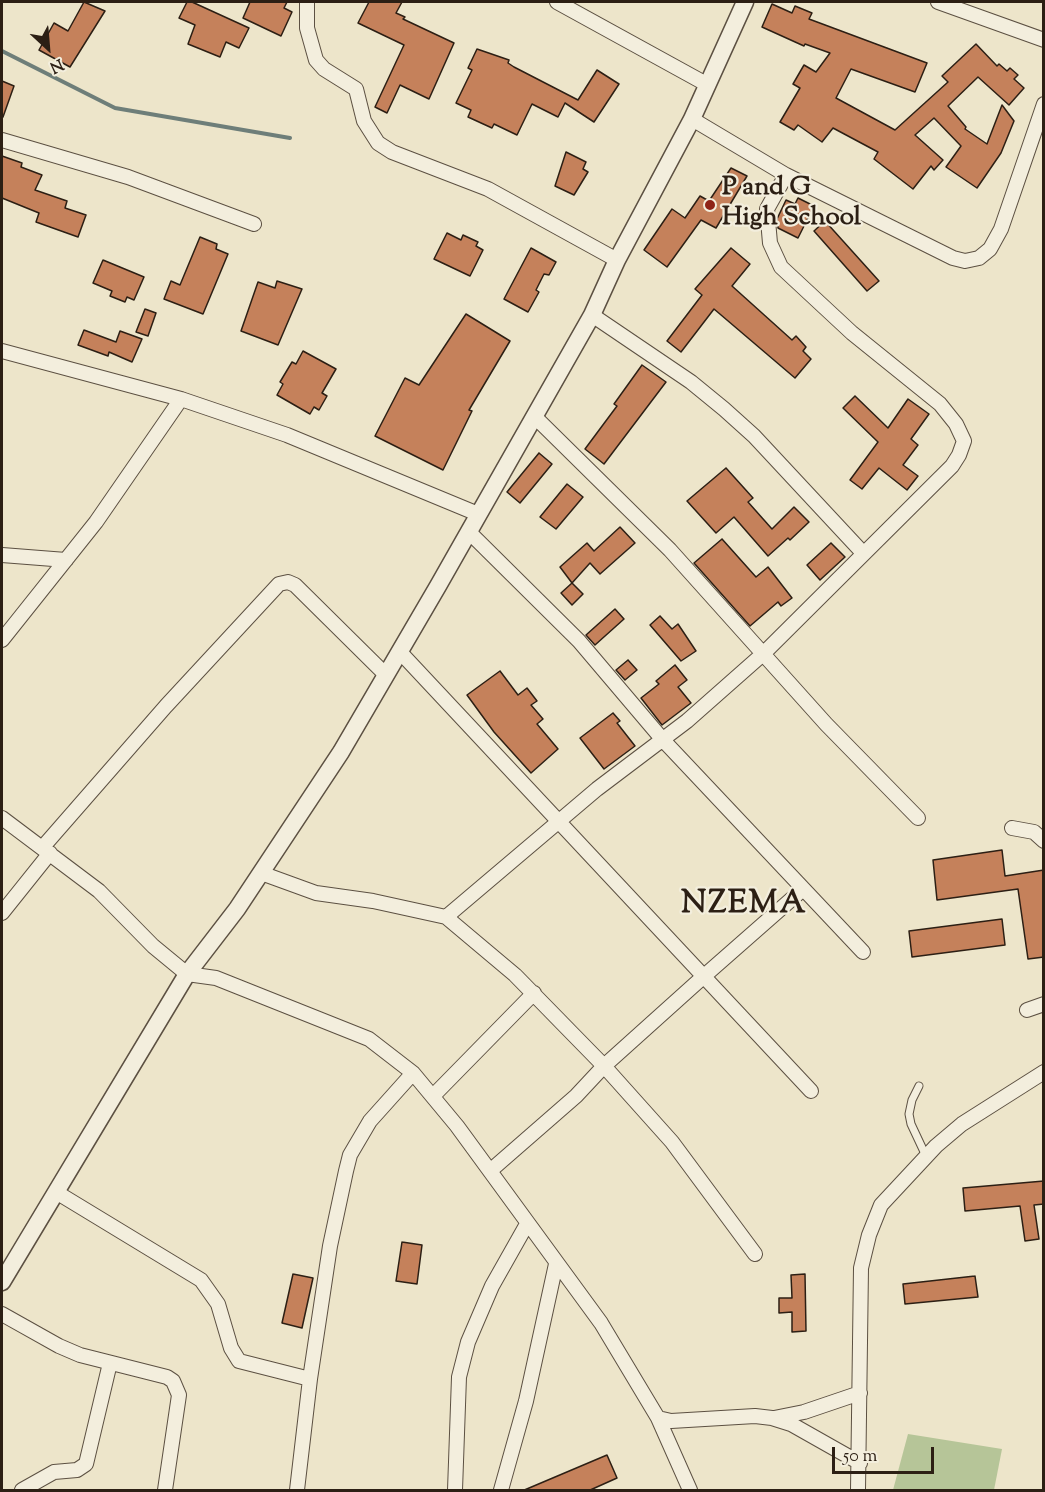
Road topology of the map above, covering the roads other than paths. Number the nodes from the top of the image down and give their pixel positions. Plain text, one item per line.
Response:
1 (307, 2) edge
2 (557, 2) edge
3 (745, 2) edge
4 (938, 2) edge
5 (1044, 40) edge
6 (708, 85) junction
7 (1044, 104) edge
8 (692, 119) junction
9 (2, 140) edge
10 (786, 175) junction
11 (254, 224) dead end
12 (617, 260) junction
13 (592, 315) junction
14 (2, 351) edge
15 (181, 399) junction
16 (534, 416) junction
17 (478, 514) junction
18 (469, 532) junction
19 (863, 553) junction
20 (2, 555) edge
21 (66, 560) junction
22 (2, 640) edge
23 (400, 652) junction
24 (764, 653) junction
25 (386, 675) junction
26 (663, 740) junction
27 (2, 818) edge
28 (918, 818) dead end
29 (558, 823) junction
30 (1012, 828) dead end
31 (1044, 841) edge
32 (46, 850) junction
33 (261, 873) junction
34 (802, 890) junction
35 (2, 913) edge
36 (446, 917) junction
37 (863, 951) dead end
38 (187, 974) junction
39 (703, 977) junction
40 (534, 993) junction
41 (1044, 1004) edge
42 (1027, 1010) dead end
43 (604, 1066) junction
44 (1044, 1072) edge
45 (413, 1073) junction
46 (919, 1086) dead end
47 (811, 1091) dead end
48 (433, 1096) junction
49 (926, 1156) junction
50 (490, 1171) junction
51 (56, 1192) junction
52 (527, 1224) junction
53 (755, 1254) dead end
54 (556, 1264) junction
55 (2, 1282) edge
56 (2, 1314) edge
57 (110, 1363) junction
58 (310, 1379) junction
59 (860, 1393) junction
60 (657, 1418) junction
61 (772, 1418) junction
62 (860, 1463) junction
63 (22, 1491) edge
64 (165, 1491) edge
65 (297, 1491) edge
66 (455, 1491) edge
67 (501, 1491) edge
68 (690, 1491) edge
69 (858, 1491) edge

1 - 12 street
2 - 6 street
3 - 6 street
4 - 5 street
6 - 8 street
7 - 10 street
8 - 10 street
8 - 12 street
9 - 11 street
10 - 19 street
12 - 13 street
13 - 16 street
13 - 19 street
14 - 15 street
15 - 17 street
15 - 21 street
16 - 17 street
16 - 24 street
17 - 18 street
18 - 23 street
18 - 26 street
19 - 24 street
20 - 21 street
21 - 22 street
23 - 25 street
23 - 29 street
24 - 26 street
24 - 28 street
25 - 32 street
25 - 33 street
26 - 29 street
26 - 34 street
27 - 32 street
29 - 36 street
29 - 39 street
30 - 31 street
32 - 35 street
32 - 38 street
33 - 36 street
33 - 38 street
34 - 37 street
34 - 39 street
36 - 40 street
38 - 45 street
38 - 51 street
39 - 43 street
39 - 47 street
40 - 43 street
40 - 48 street
41 - 42 street
43 - 50 street
43 - 53 street
44 - 49 street
45 - 48 street
45 - 58 street
46 - 49 lane
48 - 50 street
49 - 59 street
50 - 52 street
51 - 55 street
51 - 58 street
52 - 54 street
52 - 66 street
54 - 60 street
54 - 67 street
56 - 57 street
57 - 63 street
57 - 64 street
58 - 65 street
59 - 61 street
59 - 62 street
60 - 61 street
60 - 68 street
61 - 62 street
62 - 69 street

